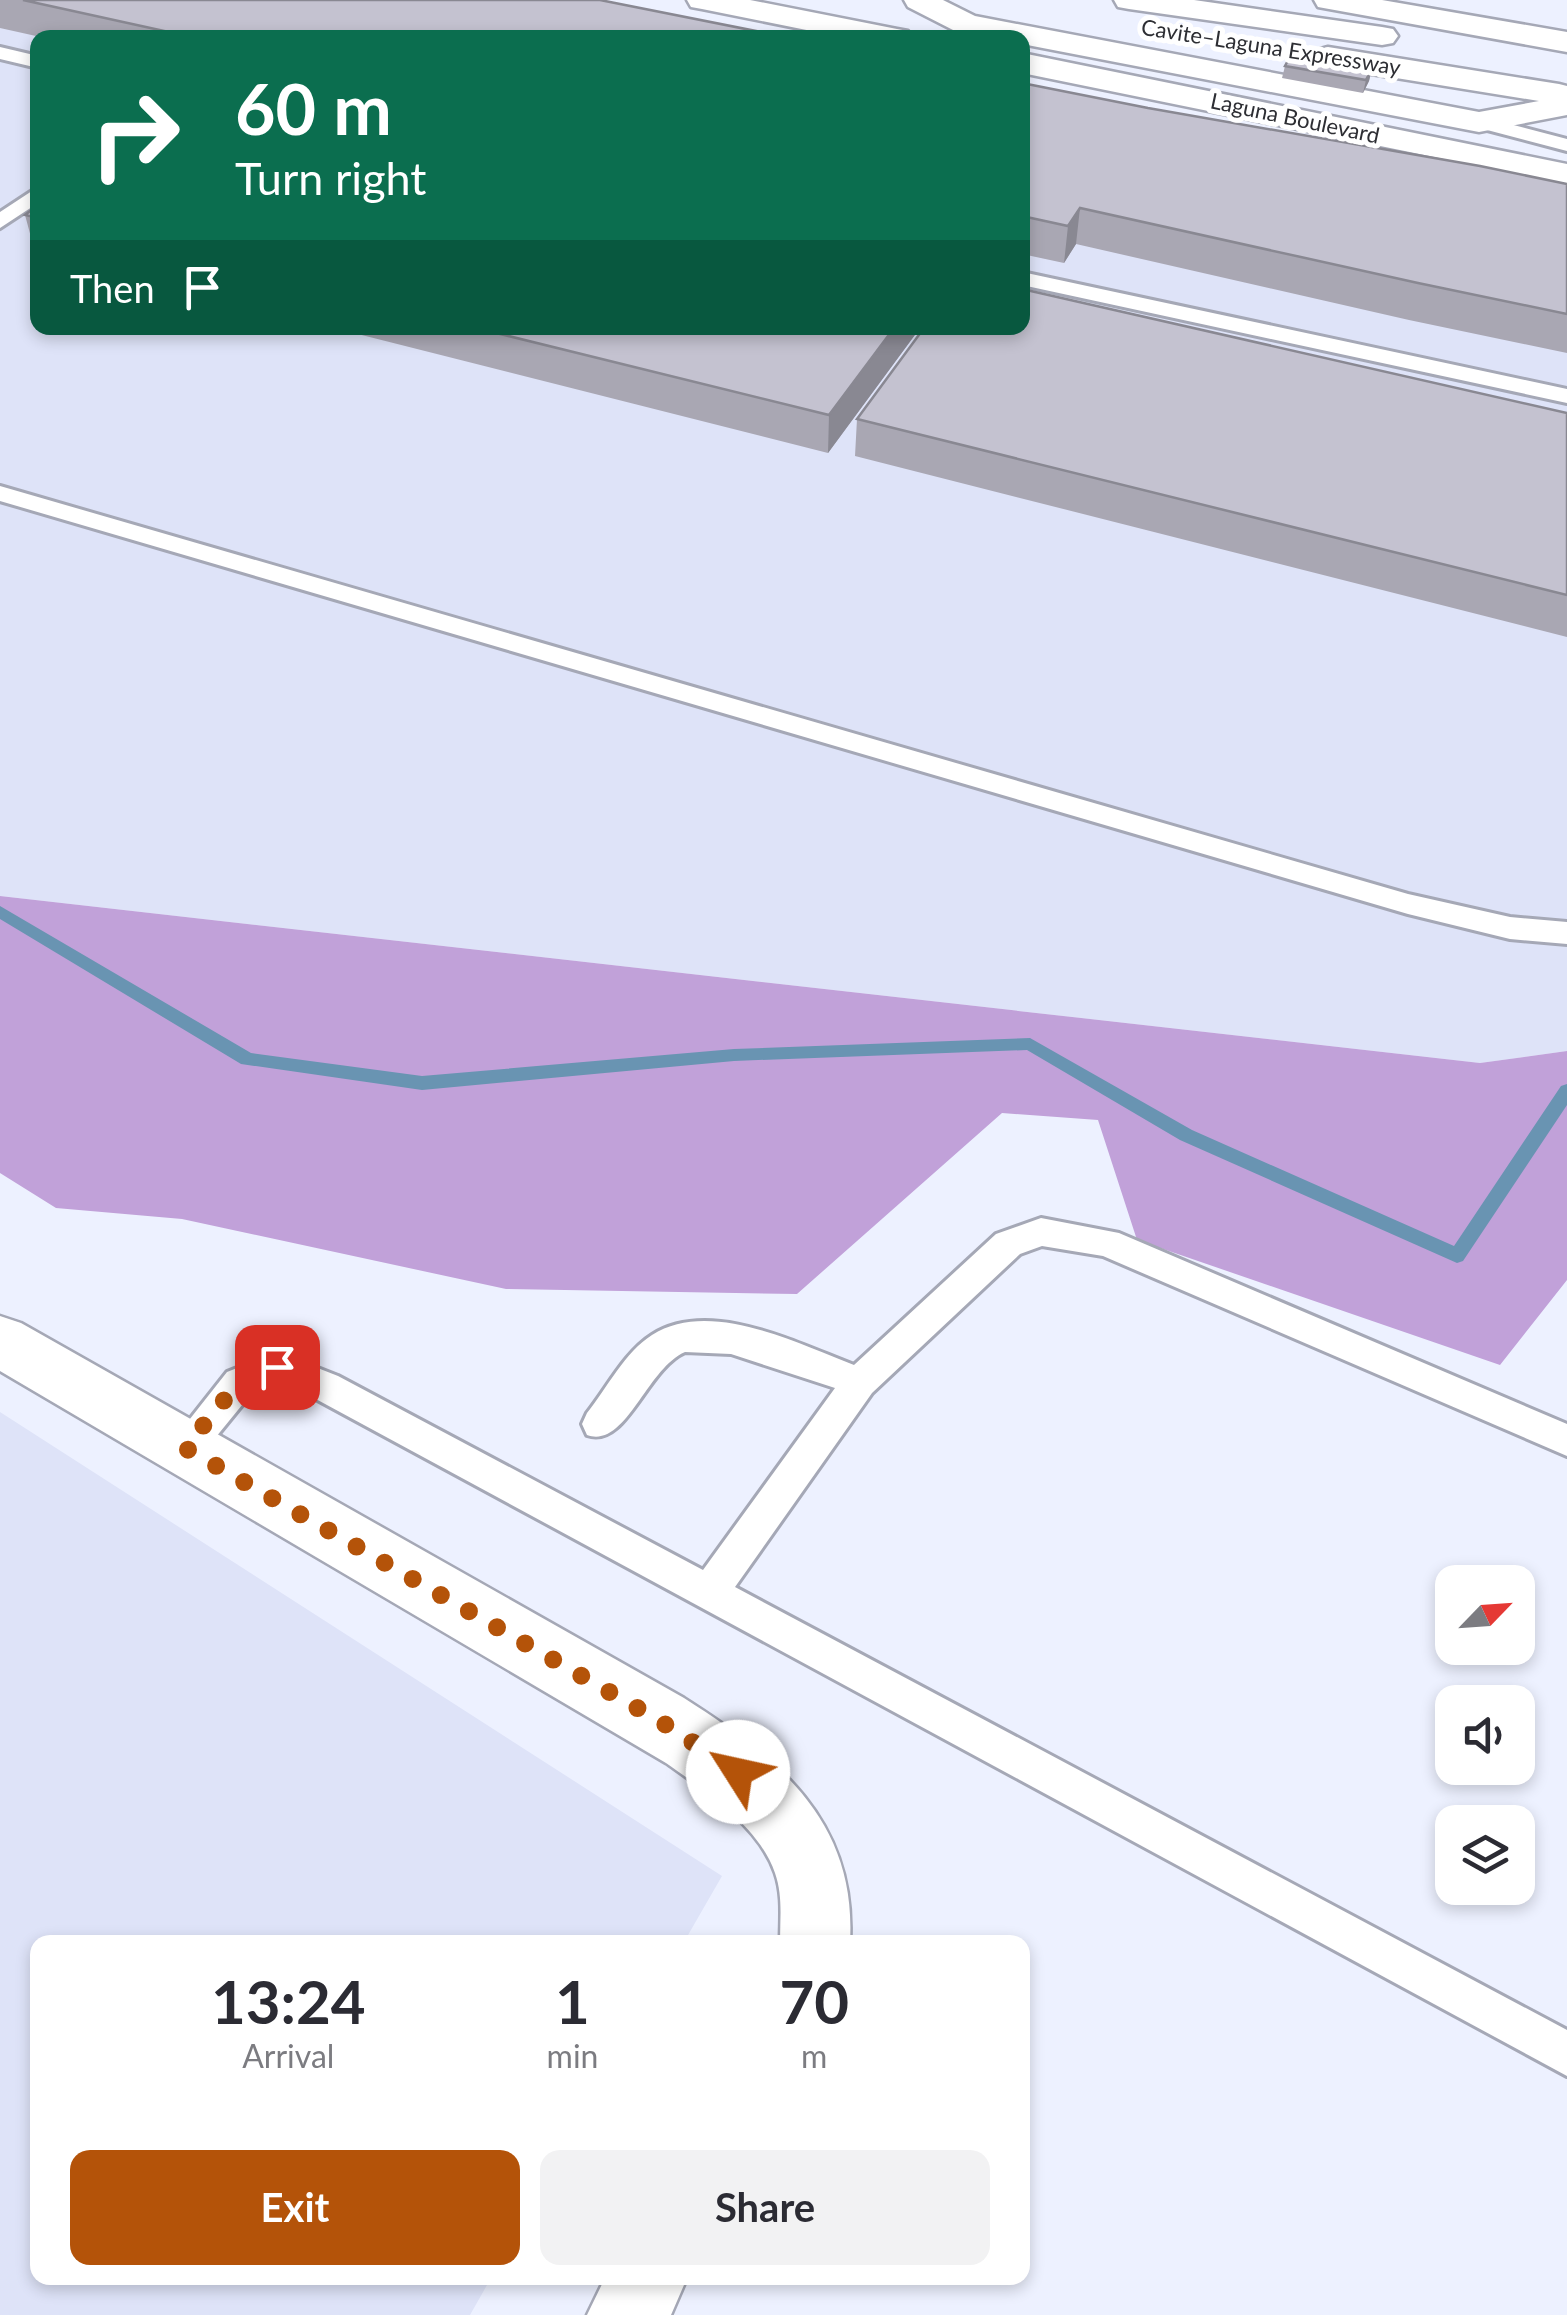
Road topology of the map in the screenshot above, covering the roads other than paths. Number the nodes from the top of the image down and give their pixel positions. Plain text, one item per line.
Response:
1 (702, 0) edge
2 (919, 0) edge
3 (975, 0) edge
4 (1129, 0) edge
5 (1329, 0) edge
6 (857, 30) edge
7 (997, 30) edge
8 (1030, 36) edge
9 (1567, 42) edge
10 (0, 53) edge
11 (30, 60) edge
12 (1030, 65) edge
13 (1567, 66) edge
14 (1567, 95) edge
15 (1567, 105) edge
16 (1478, 122) junction
17 (1567, 144) edge
18 (1567, 174) edge
19 (30, 200) edge
20 (0, 222) edge
21 (1030, 280) edge
22 (1567, 396) edge
23 (0, 493) edge
24 (1567, 933) edge
25 (0, 1342) edge
26 (860, 1382) junction
27 (600, 1424) dead end
28 (1567, 1440) edge
29 (185, 1448) junction
30 (709, 1592) junction
31 (815, 1935) edge
32 (1567, 2054) edge
33 (644, 2285) edge
34 (626, 2315) edge

1 - 6 main road
2 - 7 main road
3 - 14 main road, Cavite–Laguna Expressway
4 - 13 main road, Cavite–Laguna Expressway
5 - 9 main road
8 - 16 main road
10 - 11 lane
12 - 18 main road, Laguna Boulevard
15 - 16 main road
16 - 17 lane
19 - 20 lane
21 - 22 lane
23 - 24 lane
25 - 29 main road
26 - 27 lane
26 - 28 lane
26 - 30 lane
29 - 30 lane
29 - 31 main road
30 - 32 lane
33 - 34 main road

